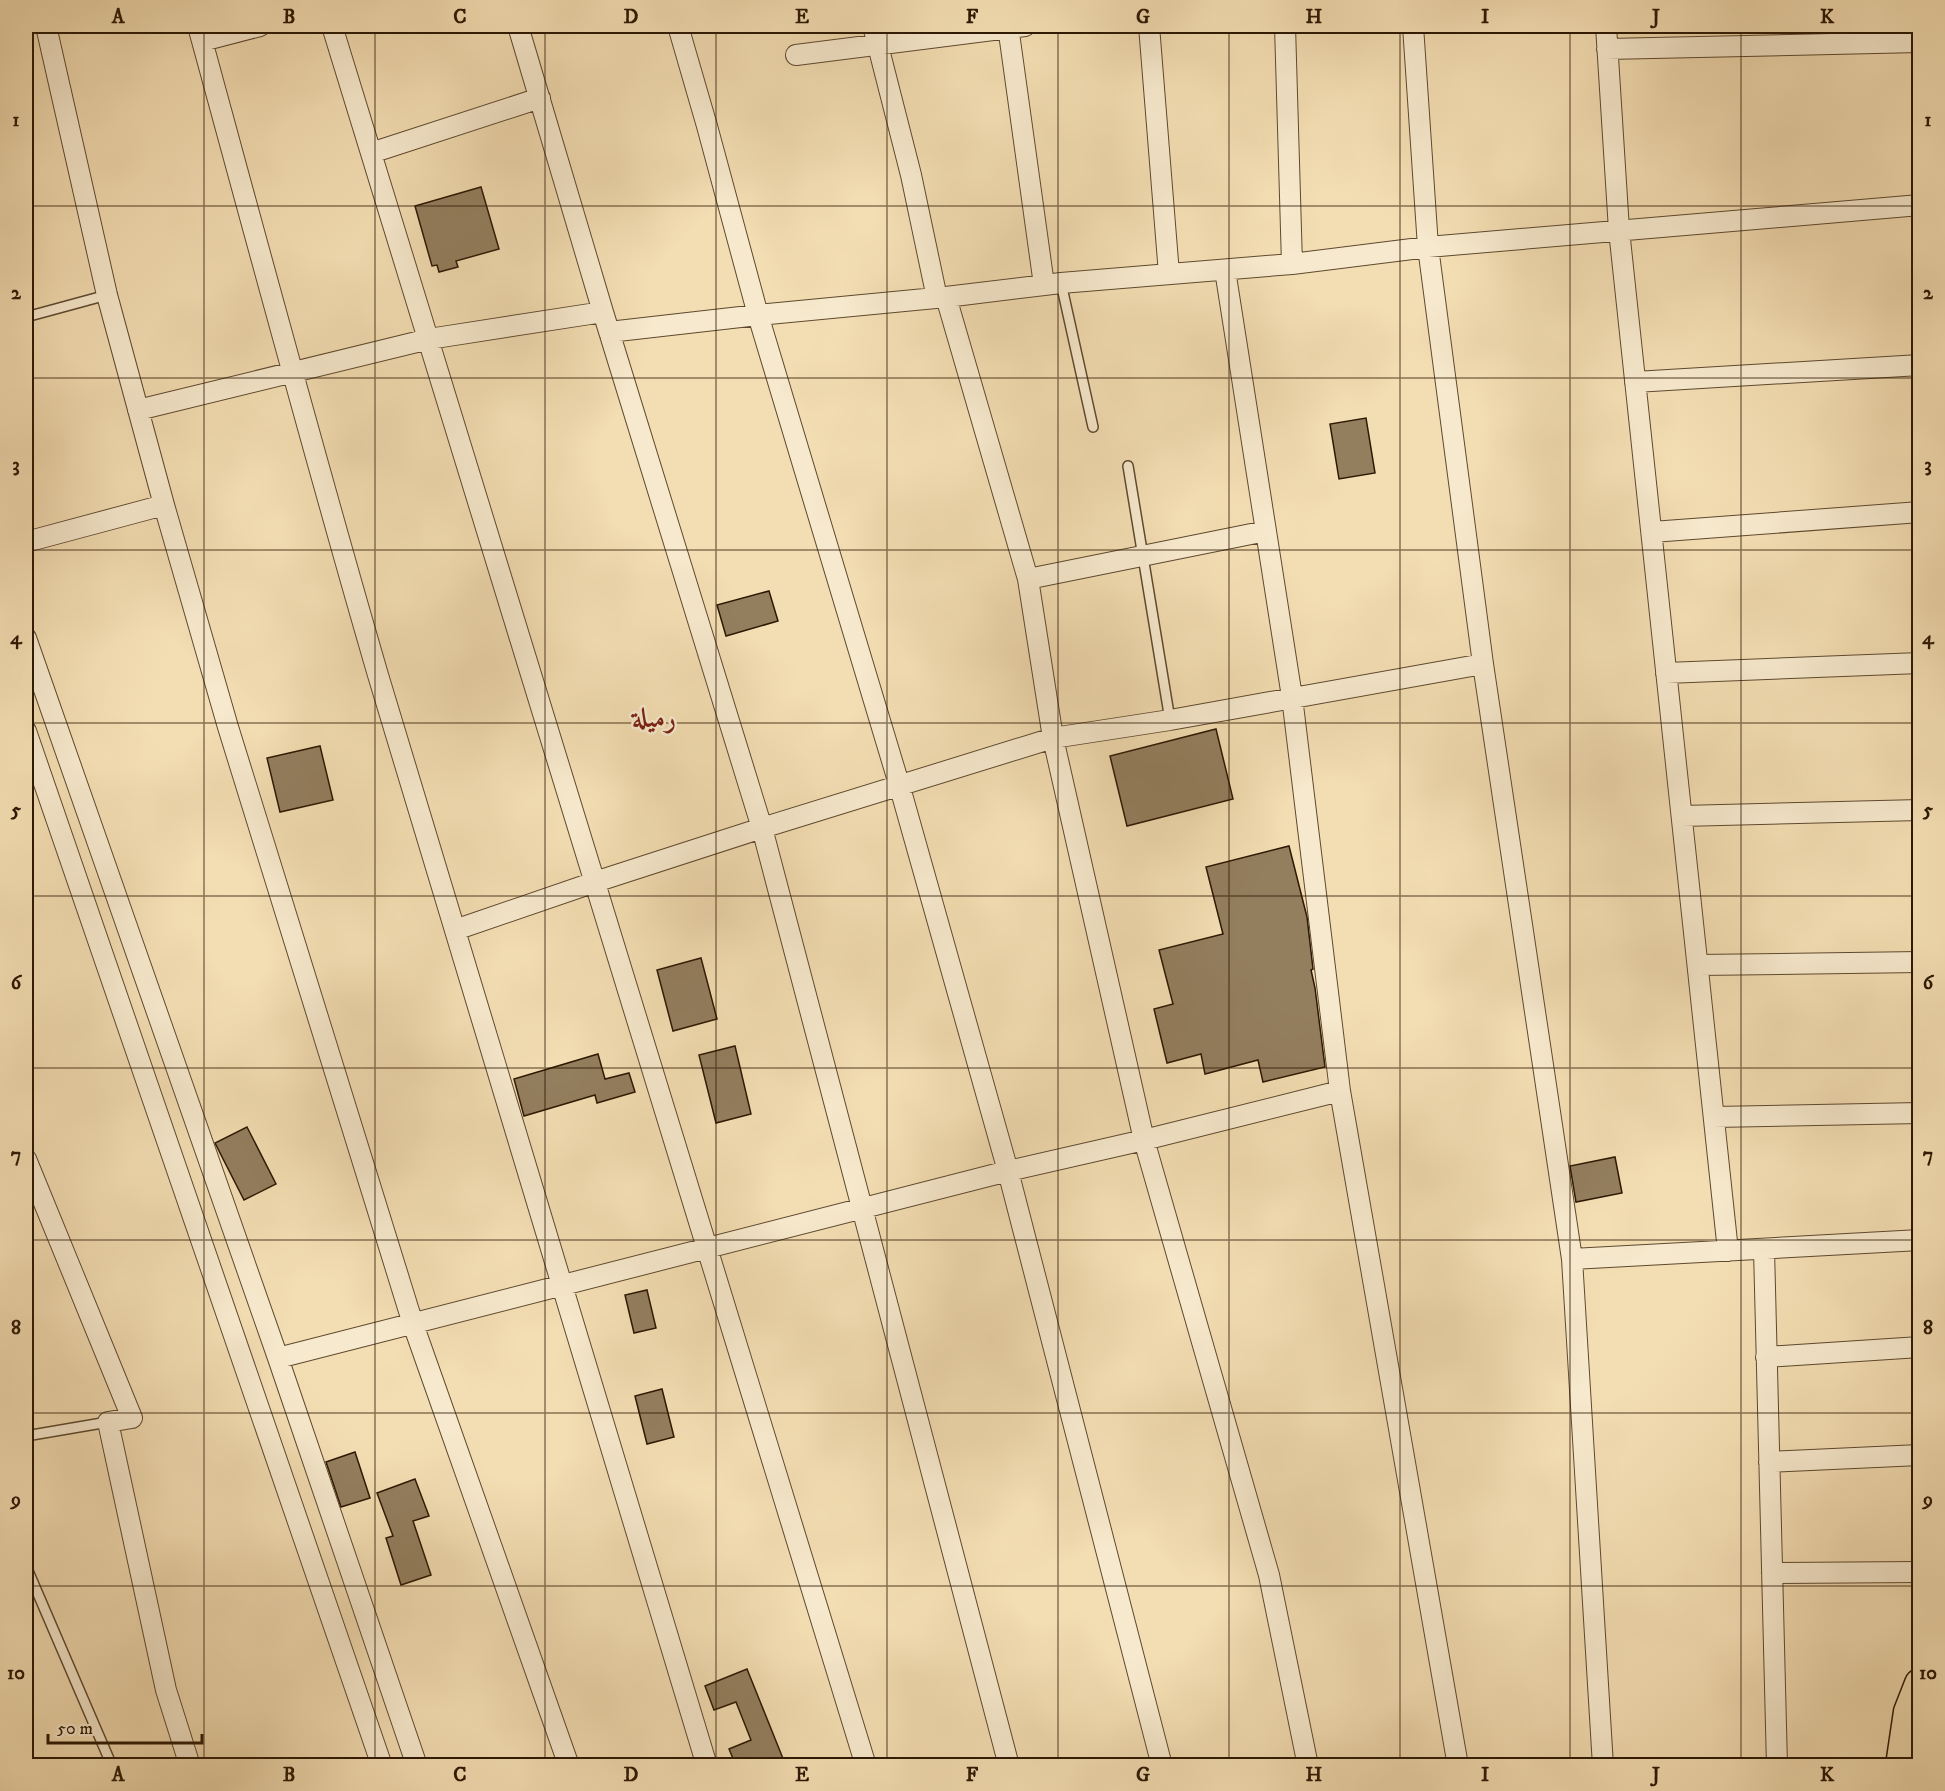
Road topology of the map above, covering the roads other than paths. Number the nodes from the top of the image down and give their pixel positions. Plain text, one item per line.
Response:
1 (46, 26) edge
2 (260, 26) edge
3 (332, 26) edge
4 (518, 26) edge
5 (678, 26) edge
6 (873, 26) edge
7 (1014, 26) edge
8 (1149, 26) edge
9 (1285, 26) edge
10 (1413, 26) edge
11 (1606, 26) edge
12 (200, 33) edge
13 (1920, 42) edge
14 (878, 45) junction
15 (1607, 50) junction
16 (796, 55) dead end
17 (540, 98) junction
18 (371, 153) junction
19 (1920, 205) edge
20 (1619, 230) junction
21 (1428, 247) junction
22 (1292, 264) junction
23 (1225, 270) junction
24 (1169, 274) junction
25 (1052, 284) junction
26 (107, 295) junction
27 (941, 297) junction
28 (603, 312) junction
29 (758, 315) junction
30 (26, 317) edge
31 (609, 332) junction
32 (429, 339) junction
33 (1920, 365) edge
34 (292, 371) junction
35 (1635, 382) junction
36 (138, 410) junction
37 (1093, 427) dead end
38 (1128, 466) dead end
39 (164, 505) junction
40 (1920, 512) edge
41 (1266, 531) junction
42 (1652, 532) junction
43 (26, 542) edge
44 (1142, 556) junction
45 (1028, 579) junction
46 (26, 638) edge
47 (1920, 663) edge
48 (1483, 664) junction
49 (1666, 673) junction
50 (1292, 697) junction
51 (1170, 720) junction
52 (26, 731) edge
53 (1053, 738) junction
54 (899, 784) junction
55 (1920, 810) edge
56 (1682, 816) junction
57 (762, 828) junction
58 (595, 882) junction
59 (454, 930) junction
60 (1920, 962) edge
61 (1698, 965) junction
62 (1340, 1091) junction
63 (1920, 1113) edge
64 (1714, 1117) junction
65 (1144, 1140) junction
66 (26, 1159) edge
67 (1008, 1171) junction
68 (862, 1208) junction
69 (1920, 1240) edge
70 (706, 1248) junction
71 (1764, 1249) junction
72 (1728, 1251) junction
73 (1572, 1259) junction
74 (560, 1286) junction
75 (413, 1324) junction
76 (1920, 1347) edge
77 (1766, 1357) junction
78 (279, 1358) junction
79 (108, 1422) junction
80 (26, 1436) edge
81 (1920, 1455) edge
82 (1769, 1462) junction
83 (26, 1566) edge
84 (1920, 1572) edge
85 (1772, 1573) junction
86 (1920, 1684) edge
87 (112, 1766) edge
88 (189, 1766) edge
89 (382, 1766) edge
90 (417, 1766) edge
91 (570, 1766) edge
92 (708, 1766) edge
93 (866, 1766) edge
94 (1009, 1766) edge
95 (1162, 1766) edge
96 (1308, 1766) edge
97 (1458, 1766) edge
98 (1603, 1766) edge
99 (1777, 1766) edge
100 (1901, 1766) edge

1 - 26 street
2 - 12 street
3 - 18 street
4 - 17 street
5 - 29 street
6 - 14 street
7 - 14 street
7 - 25 street
8 - 24 street
9 - 22 street
10 - 21 street
11 - 15 street
12 - 34 street
13 - 15 street
14 - 16 street
14 - 27 street
15 - 20 street
17 - 18 street
17 - 28 street
18 - 32 street
19 - 20 street
20 - 21 street
20 - 35 street
21 - 22 street
21 - 48 street
22 - 23 street
23 - 24 street
23 - 41 street
24 - 25 street
25 - 27 street
25 - 37 lane
26 - 30 lane
26 - 36 street
27 - 29 street
27 - 45 street
28 - 31 street
28 - 32 street
29 - 31 street
29 - 54 street
31 - 57 street
32 - 34 street
32 - 58 street
33 - 35 street
34 - 36 street
34 - 59 street
35 - 42 street
36 - 39 street
38 - 44 lane
39 - 43 street
39 - 75 street
40 - 42 street
41 - 44 street
41 - 50 street
42 - 49 street
44 - 45 street
44 - 51 lane
45 - 53 street
46 - 78 street
47 - 49 street
48 - 50 street
48 - 73 street
49 - 56 street
50 - 51 street
50 - 62 street
51 - 53 street
52 - 89 street
53 - 54 street
53 - 65 street
54 - 57 street
54 - 67 street
55 - 56 street
56 - 61 street
57 - 58 street
57 - 68 street
58 - 59 street
58 - 70 street
59 - 74 street
60 - 61 street
61 - 64 street
62 - 65 street
62 - 97 street
63 - 64 street
64 - 72 street
65 - 67 street
65 - 96 street
66 - 79 street
67 - 68 street
67 - 95 street
68 - 70 street
68 - 94 street
69 - 71 street
70 - 74 street
70 - 93 street
71 - 72 street
71 - 77 street
72 - 73 street
73 - 98 street
74 - 75 street
74 - 92 street
75 - 78 street
75 - 91 street
76 - 77 street
77 - 82 street
78 - 90 street
79 - 80 lane
79 - 88 street
81 - 82 street
82 - 85 street
83 - 87 lane
84 - 85 street
85 - 99 street
86 - 100 main road

